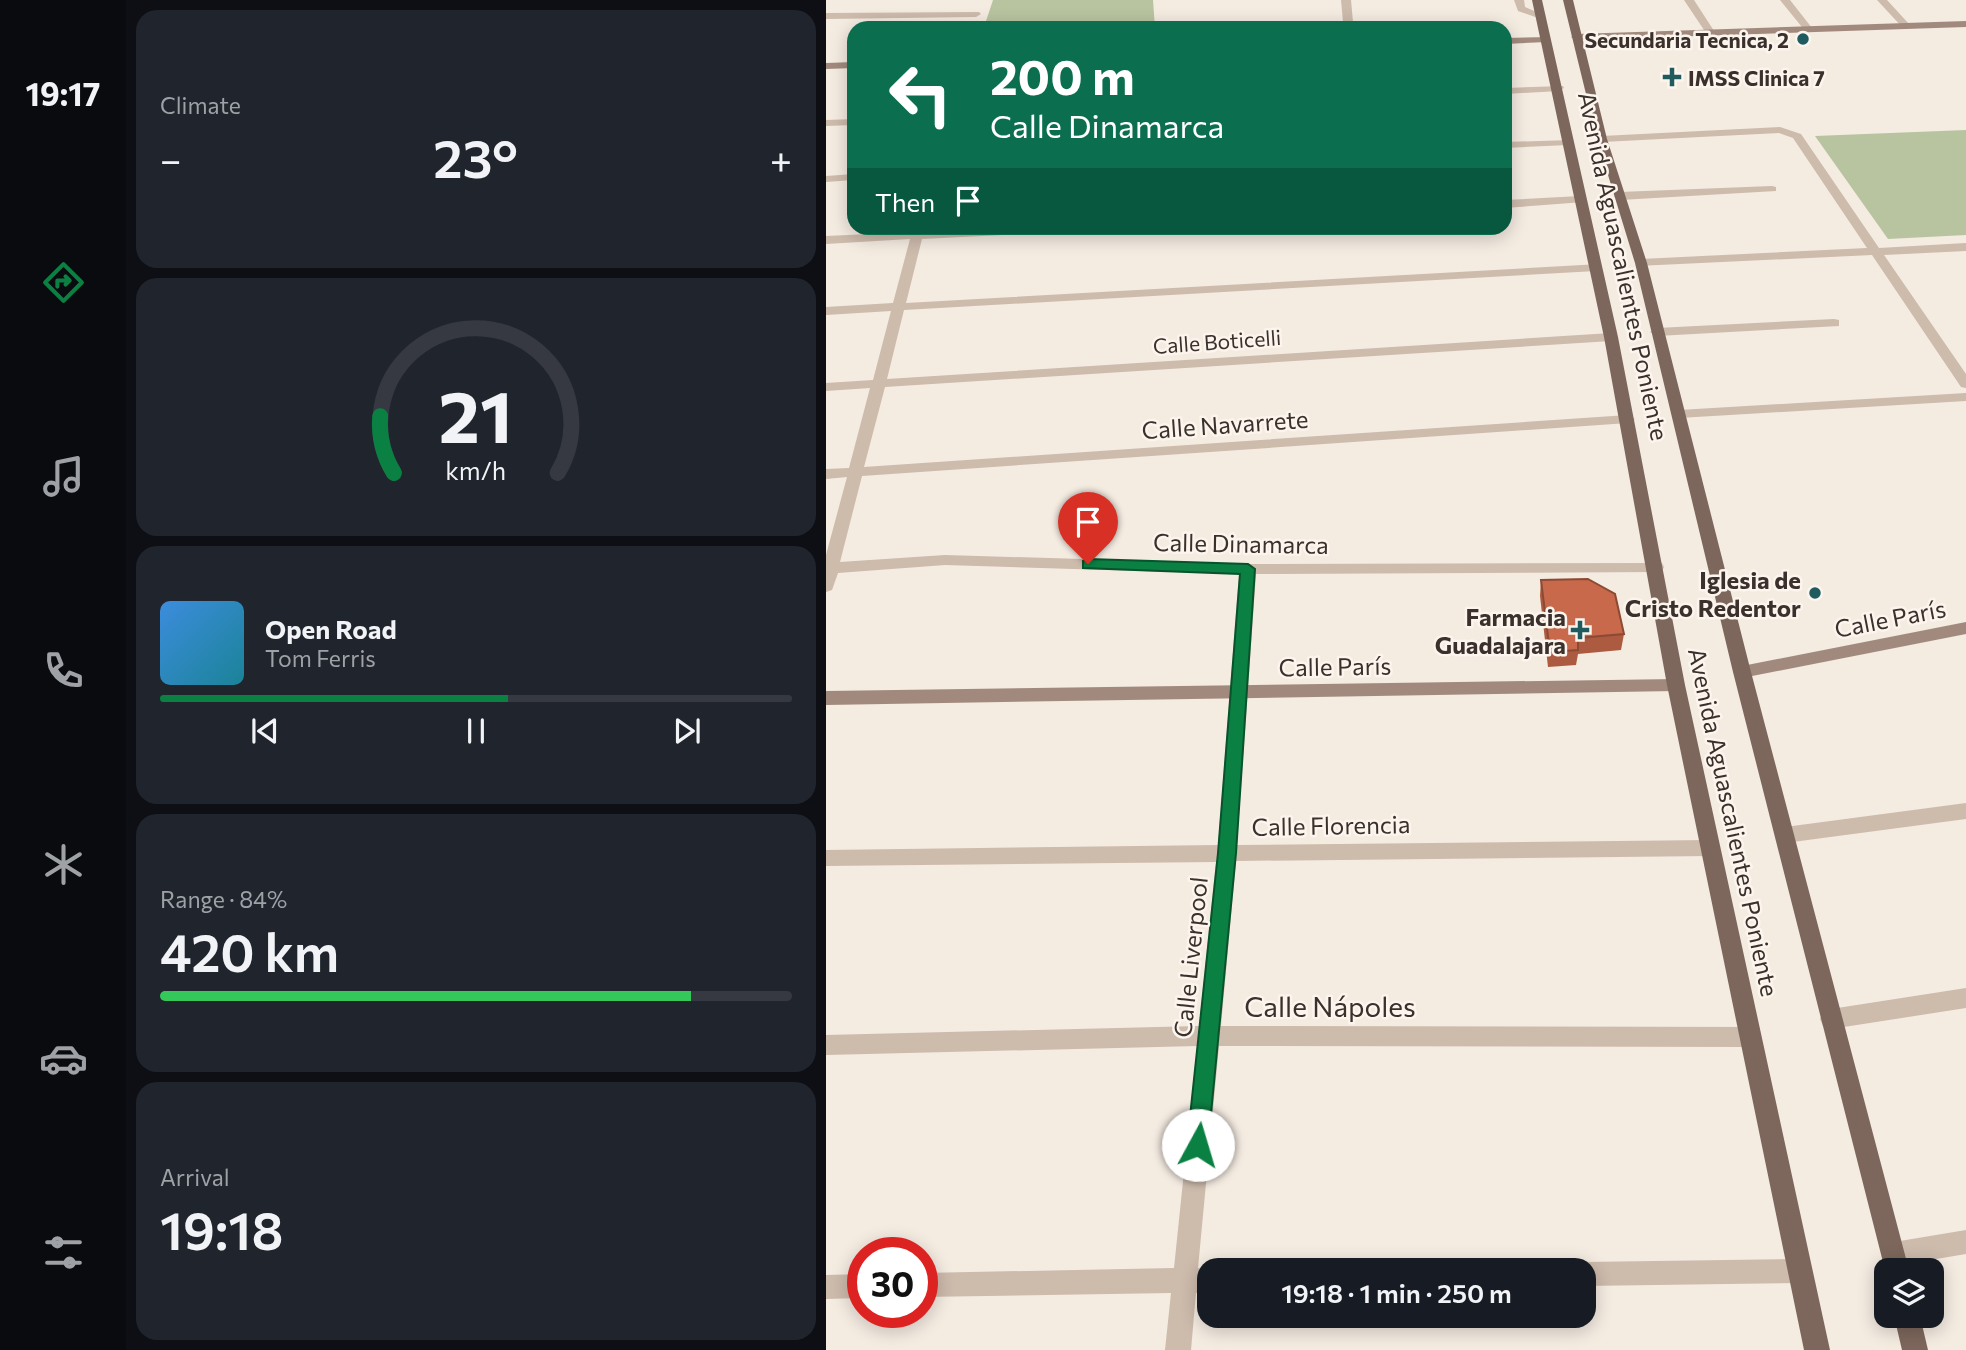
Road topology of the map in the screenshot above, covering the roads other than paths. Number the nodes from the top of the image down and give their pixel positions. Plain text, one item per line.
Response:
1 (1346, 0) edge
2 (1519, 0) edge
3 (1538, 0) edge
4 (1568, 0) edge
5 (1689, 0) edge
6 (1785, 0) edge
7 (1882, 0) edge
8 (826, 16) edge
9 (1541, 16) junction
10 (975, 21) edge
11 (1348, 21) edge
12 (1966, 24) edge
13 (1906, 26) junction
14 (1809, 30) junction
15 (1712, 34) junction
16 (1576, 37) junction
17 (1547, 39) junction
18 (1512, 41) edge
19 (847, 65) edge
20 (826, 66) edge
21 (1559, 88) junction
22 (1512, 91) edge
23 (847, 122) edge
24 (826, 123) edge
25 (1602, 139) junction
26 (1568, 142) junction
27 (1512, 145) edge
28 (847, 178) edge
29 (826, 179) edge
30 (1772, 189) dead end
31 (1620, 196) junction
32 (1580, 200) junction
33 (1512, 204) edge
34 (884, 235) edge
35 (917, 235) edge
36 (826, 240) edge
37 (1966, 247) edge
38 (1874, 251) junction
39 (1641, 263) junction
40 (1596, 267) junction
41 (898, 307) junction
42 (826, 311) edge
43 (1834, 323) dead end
44 (1657, 332) junction
45 (1611, 337) junction
46 (878, 384) junction
47 (1966, 384) edge
48 (826, 387) edge
49 (1966, 397) edge
50 (1679, 414) junction
51 (1628, 419) junction
52 (856, 472) junction
53 (826, 474) edge
54 (829, 567) edge
55 (1656, 567) junction
56 (1248, 569) junction
57 (826, 586) edge
58 (1966, 628) edge
59 (1742, 672) junction
60 (1676, 685) junction
61 (1237, 691) junction
62 (826, 698) edge
63 (1966, 811) edge
64 (1785, 835) junction
65 (1710, 848) junction
66 (1227, 853) junction
67 (826, 858) edge
68 (1966, 998) edge
69 (1832, 1019) junction
70 (1209, 1036) junction
71 (1751, 1037) junction
72 (826, 1045) edge
73 (1966, 1242) edge
74 (1894, 1258) edge
75 (1909, 1258) edge
76 (1800, 1271) junction
77 (1596, 1274) edge
78 (1184, 1280) junction
79 (1197, 1280) edge
80 (938, 1285) edge
81 (847, 1286) edge
82 (826, 1287) edge
83 (1910, 1328) edge
84 (1178, 1350) edge
85 (1817, 1350) edge
86 (1915, 1350) edge

1 - 11 street
2 - 9 street
3 - 9 main road, Avenida Aguascalientes Poniente
4 - 16 main road, Avenida Aguascalientes Poniente
5 - 15 street
6 - 14 street
7 - 13 street
8 - 10 street
9 - 17 main road, Avenida Aguascalientes Poniente
12 - 13 street
13 - 14 street
14 - 15 street
15 - 16 street
16 - 25 main road, Avenida Aguascalientes Poniente
17 - 18 street
17 - 21 main road, Avenida Aguascalientes Poniente
19 - 20 street
21 - 22 street
21 - 26 main road, Avenida Aguascalientes Poniente
23 - 24 street
25 - 31 main road, Avenida Aguascalientes Poniente
25 - 38 street
26 - 27 street
26 - 32 main road, Avenida Aguascalientes Poniente
28 - 29 street
30 - 31 street
31 - 39 main road, Avenida Aguascalientes Poniente
32 - 33 street
32 - 40 main road, Avenida Aguascalientes Poniente
34 - 36 street
35 - 41 street
37 - 38 street
38 - 39 street
38 - 47 street
39 - 44 main road, Avenida Aguascalientes Poniente
40 - 41 street
40 - 45 main road, Avenida Aguascalientes Poniente
41 - 42 street
41 - 46 street
43 - 44 street
44 - 50 main road, Avenida Aguascalientes Poniente
45 - 46 street, Calle Boticelli
45 - 51 main road, Avenida Aguascalientes Poniente
46 - 48 street, Calle Boticelli
46 - 52 street
49 - 50 street
50 - 59 main road, Avenida Aguascalientes Poniente
51 - 52 street, Calle Navarrete
51 - 55 main road, Avenida Aguascalientes Poniente
52 - 53 street, Calle Navarrete
52 - 54 street
54 - 56 street, Calle Dinamarca
54 - 57 street
55 - 56 street, Calle Dinamarca
55 - 60 main road, Avenida Aguascalientes Poniente
56 - 61 street, Calle Liverpool
58 - 59 street, Calle París
59 - 64 main road, Avenida Aguascalientes Poniente
60 - 61 street, Calle París
60 - 65 main road, Avenida Aguascalientes Poniente
61 - 62 street, Calle París
61 - 66 street, Calle Liverpool
63 - 64 street
64 - 69 main road, Avenida Aguascalientes Poniente
65 - 66 street, Calle Florencia
65 - 71 main road, Avenida Aguascalientes Poniente
66 - 67 street, Calle Florencia
66 - 70 street, Calle Liverpool
68 - 69 street
69 - 74 main road, Avenida Aguascalientes Poniente
70 - 71 street, Calle Nápoles
70 - 72 street, Calle Nápoles
70 - 78 street, Calle Liverpool
71 - 76 main road, Avenida Aguascalientes Poniente
73 - 75 street
76 - 77 street
76 - 85 main road, Avenida Aguascalientes Poniente
78 - 79 street
78 - 80 street
78 - 84 street, Calle Liverpool
81 - 82 street
83 - 86 main road

